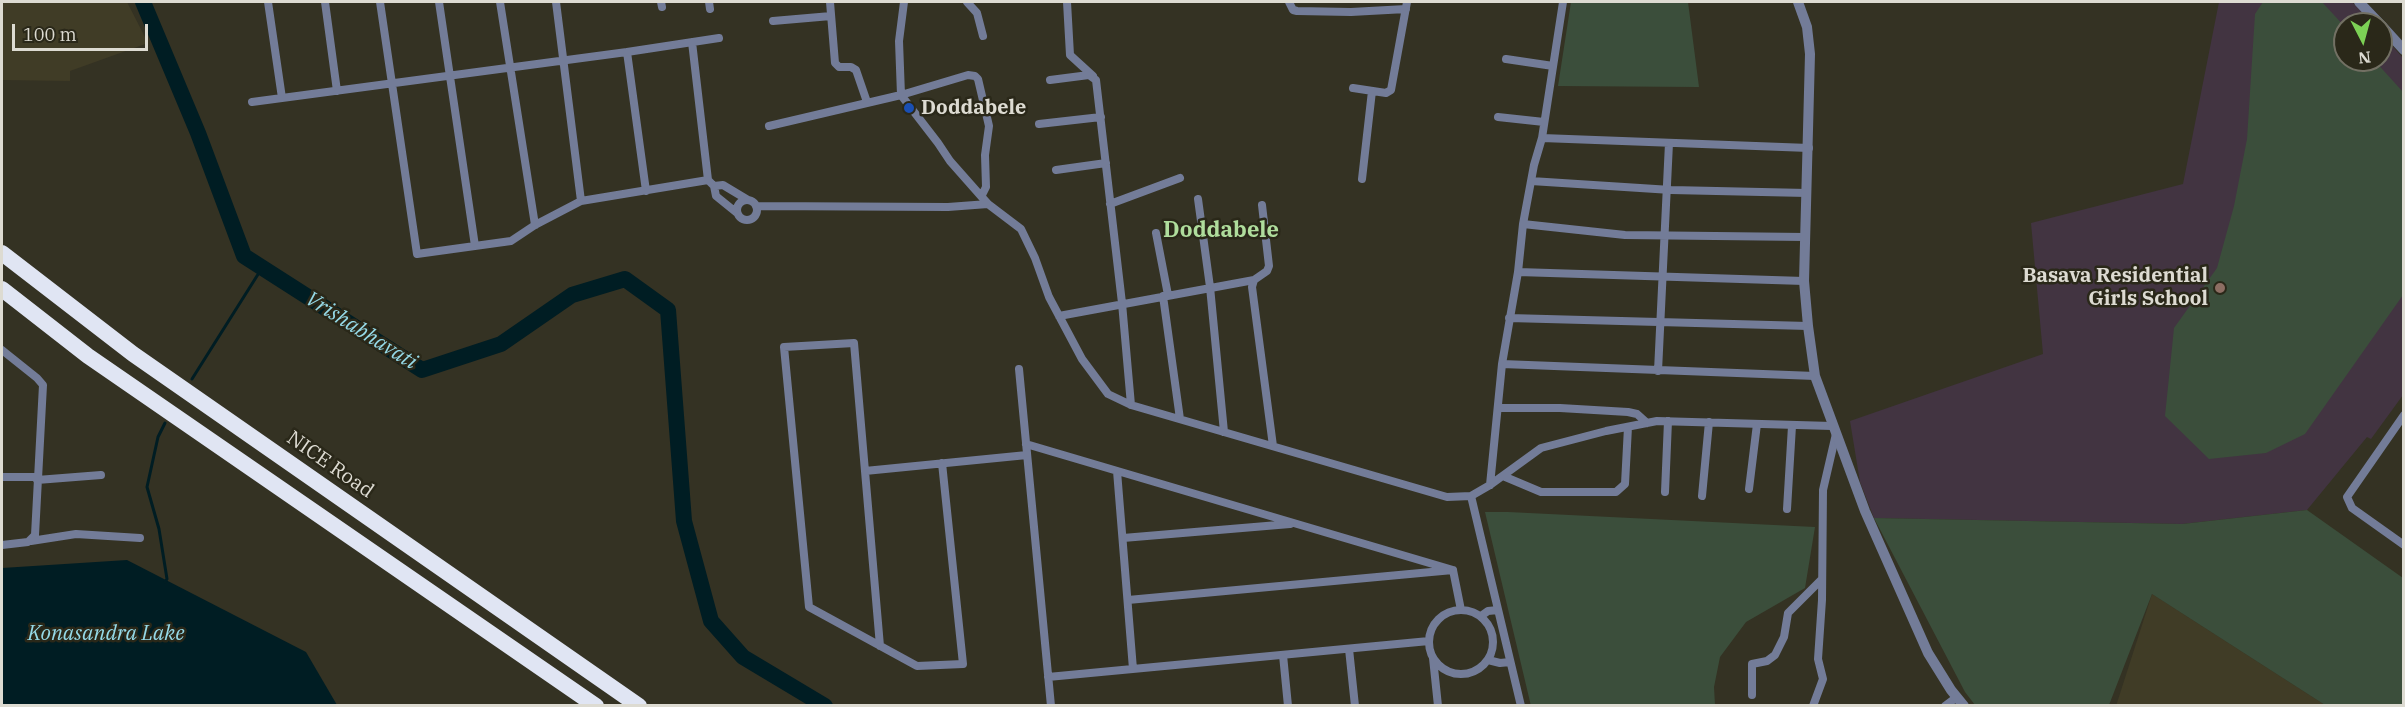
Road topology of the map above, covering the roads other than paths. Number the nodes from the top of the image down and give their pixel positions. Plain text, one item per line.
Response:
1 (268, 2) edge
2 (324, 2) edge
3 (380, 2) edge
4 (439, 2) edge
5 (500, 2) edge
6 (556, 2) edge
7 (830, 2) edge
8 (904, 2) edge
9 (967, 2) edge
10 (1066, 2) edge
11 (1289, 2) edge
12 (1563, 2) edge
13 (1798, 2) edge
14 (1406, 5) edge
15 (831, 16) junction
16 (774, 21) dead end
17 (983, 36) dead end
18 (719, 38) dead end
19 (693, 42) junction
20 (627, 52) junction
21 (1506, 59) dead end
22 (565, 60) junction
23 (1553, 66) junction
24 (510, 67) junction
25 (450, 76) junction
26 (1093, 76) junction
27 (1050, 80) dead end
28 (392, 83) junction
29 (1353, 88) dead end
30 (337, 91) junction
31 (1372, 91) junction
32 (901, 95) junction
33 (282, 98) junction
34 (252, 102) dead end
35 (867, 102) junction
36 (1101, 117) junction
37 (1498, 117) dead end
38 (1544, 122) junction
39 (1038, 124) dead end
40 (769, 126) dead end
41 (1542, 138) junction
42 (1669, 143) junction
43 (1809, 148) junction
44 (1106, 163) junction
45 (1056, 170) dead end
46 (1180, 178) dead end
47 (1362, 179) dead end
48 (1531, 181) junction
49 (711, 183) junction
50 (1667, 190) junction
51 (646, 191) junction
52 (1807, 193) junction
53 (982, 195) junction
54 (1198, 199) dead end
55 (748, 200) junction
56 (581, 201) junction
57 (988, 204) junction
58 (1110, 204) junction
59 (1263, 205) dead end
60 (756, 206) junction
61 (737, 213) junction
62 (1523, 224) junction
63 (535, 225) junction
64 (1156, 233) dead end
65 (1665, 236) junction
66 (1806, 237) junction
67 (475, 246) junction
68 (2, 253) edge
69 (1518, 272) junction
70 (1663, 277) junction
71 (1254, 280) junction
72 (1804, 281) junction
73 (1210, 287) junction
74 (2, 289) edge
75 (1165, 296) junction
76 (1122, 303) junction
77 (1059, 316) junction
78 (1509, 318) junction
79 (1660, 323) junction
80 (1808, 326) junction
81 (2, 350) edge
82 (1502, 364) junction
83 (1019, 369) dead end
84 (1658, 370) junction
85 (1815, 376) junction
86 (1131, 405) junction
87 (1498, 408) junction
88 (2403, 415) edge
89 (1180, 419) junction
90 (1668, 421) junction
91 (1709, 422) junction
92 (1647, 423) junction
93 (1757, 424) junction
94 (1628, 426) junction
95 (1792, 426) junction
96 (1834, 430) junction
97 (1224, 432) junction
98 (1026, 444) junction
99 (1273, 446) junction
100 (1028, 455) junction
101 (942, 463) junction
102 (865, 471) junction
103 (1118, 471) junction
104 (101, 475) dead end
105 (1503, 476) junction
106 (2, 477) edge
107 (37, 479) junction
108 (1490, 485) junction
109 (1749, 489) dead end
110 (1665, 492) dead end
111 (1471, 496) junction
112 (1702, 496) dead end
113 (1787, 509) dead end
114 (1296, 524) junction
115 (140, 538) dead end
116 (1123, 538) junction
117 (31, 541) junction
118 (2403, 544) edge
119 (2, 545) edge
120 (1453, 570) junction
121 (1822, 579) junction
122 (1128, 600) junction
123 (1461, 610) junction
124 (1498, 610) junction
125 (1481, 616) junction
126 (1429, 641) junction
127 (880, 646) junction
128 (1349, 649) junction
129 (1283, 655) junction
130 (1433, 657) junction
131 (1488, 660) junction
132 (1510, 662) junction
133 (1133, 669) junction
134 (1048, 677) junction
135 (1752, 695) dead end
136 (1960, 701) edge
137 (596, 705) edge
138 (639, 705) edge
139 (1051, 705) edge
140 (1288, 705) edge
141 (1355, 705) edge
142 (1438, 705) edge
143 (1521, 705) edge
144 (1813, 705) edge
145 (1945, 705) edge

1 - 33 street
2 - 30 street
3 - 28 street
4 - 25 street
5 - 24 street
6 - 22 street
7 - 15 street
8 - 32 street
9 - 17 street
10 - 26 street
11 - 14 street
12 - 23 street
13 - 43 street
14 - 31 street
15 - 16 street
15 - 35 street
18 - 19 street
19 - 20 street
19 - 49 street
20 - 22 street
20 - 51 street
21 - 23 street
22 - 24 street
22 - 56 street
23 - 38 street
24 - 25 street
24 - 63 street
25 - 28 street
25 - 67 street
26 - 27 street
26 - 36 street
28 - 30 street
28 - 67 street
29 - 31 street
30 - 33 street
31 - 47 street
32 - 35 street
32 - 53 street
32 - 53 street
33 - 34 street
35 - 40 street
36 - 39 street
36 - 44 street
37 - 38 street
38 - 41 street
41 - 42 street
41 - 48 street
42 - 43 street
42 - 50 street
43 - 52 street
44 - 45 street
44 - 58 street
46 - 58 street
48 - 50 street
48 - 62 street
49 - 51 street
49 - 55 street
49 - 61 street
50 - 52 street
50 - 65 street
51 - 56 street
52 - 66 street
53 - 57 street
54 - 73 street
55 - 60 street
55 - 61 street
56 - 63 street
57 - 60 street
57 - 77 street
58 - 76 street
59 - 71 street
60 - 61 street
62 - 65 street
62 - 69 street
63 - 67 street
64 - 75 street
65 - 66 street
65 - 70 street
66 - 72 street
68 - 138 highway, NICE Road
69 - 70 street
69 - 78 street
70 - 72 street
70 - 79 street
71 - 73 street
71 - 99 street
72 - 80 street
73 - 75 street
73 - 97 street
74 - 137 highway
75 - 76 street
75 - 89 street
76 - 77 street
76 - 86 street
77 - 86 street
78 - 79 street
78 - 82 street
79 - 80 street
79 - 84 street
80 - 85 street
81 - 107 street
82 - 84 street
82 - 87 street
83 - 98 street
84 - 85 street
85 - 96 street
86 - 89 street
87 - 92 street
87 - 108 street
88 - 118 street
89 - 97 street
90 - 91 street
90 - 92 street
90 - 110 street
91 - 93 street
91 - 112 street
92 - 94 street
93 - 95 street
93 - 109 street
94 - 105 street
94 - 105 street
95 - 96 street
95 - 113 street
96 - 121 street
96 - 136 street
97 - 99 street
98 - 100 street
98 - 103 street
99 - 111 street
100 - 101 street
100 - 134 street
101 - 102 street
101 - 127 street
102 - 127 street
102 - 127 street
103 - 114 street
103 - 116 street
104 - 107 street
105 - 108 street
106 - 107 street
107 - 117 street
108 - 111 street
111 - 124 street
114 - 116 street
114 - 120 street
115 - 117 street
116 - 122 street
117 - 119 street
120 - 122 street
120 - 123 street
121 - 135 street
121 - 144 street
122 - 133 street
123 - 125 street
123 - 126 street
124 - 125 street
124 - 132 street
125 - 131 street
126 - 128 street
126 - 130 street
128 - 129 street
128 - 141 street
129 - 133 street
129 - 140 street
130 - 131 street
130 - 142 street
131 - 132 street
132 - 143 street
133 - 134 street
134 - 139 street
136 - 145 street

